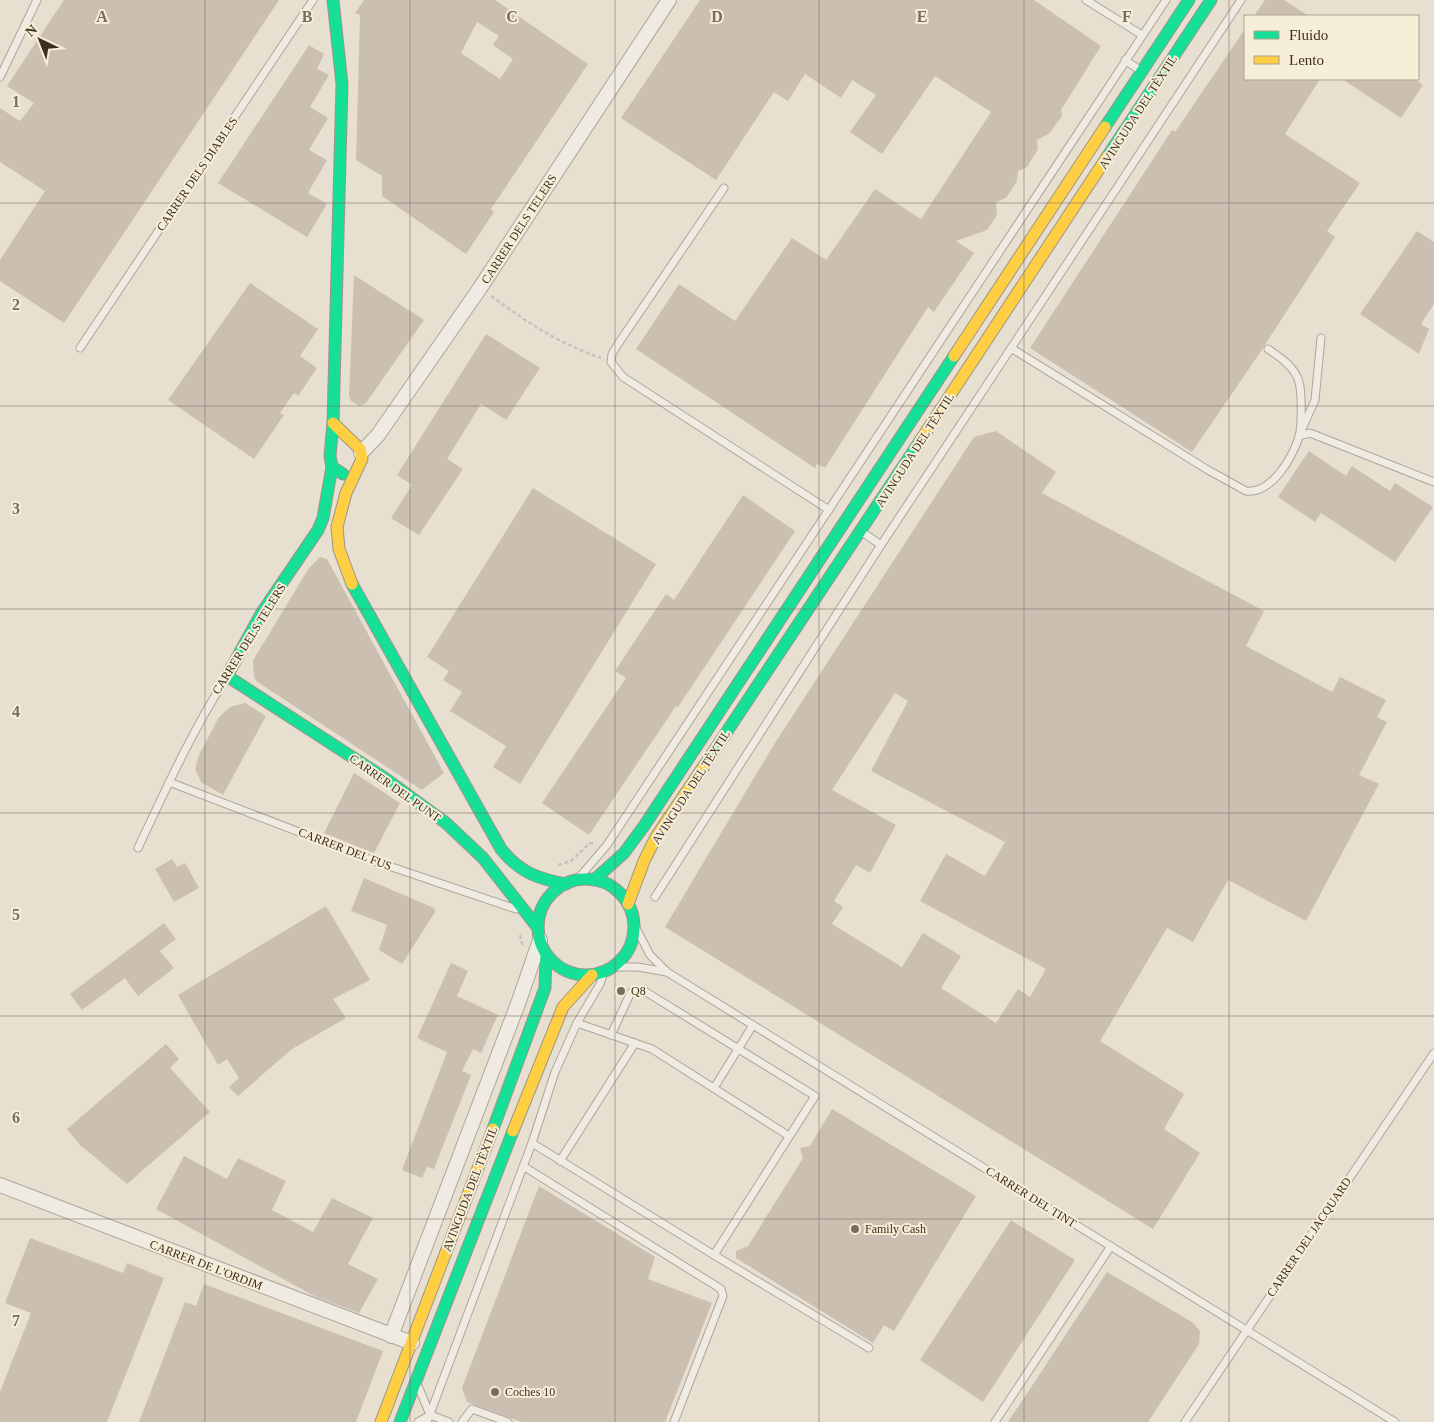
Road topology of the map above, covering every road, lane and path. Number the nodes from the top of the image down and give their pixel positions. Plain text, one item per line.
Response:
1 (37, 0) edge
2 (313, 0) edge
3 (333, 0) edge
4 (669, 0) edge
5 (1086, 0) edge
6 (1166, 0) edge
7 (1189, 0) edge
8 (1211, 0) edge
9 (1241, 0) edge
10 (1142, 36) junction
11 (1125, 60) junction
12 (1142, 72) junction
13 (0, 77) edge
14 (724, 188) dead end
15 (480, 288) junction
16 (1321, 338) dead end
17 (80, 348) dead end
18 (1011, 348) junction
19 (1268, 349) dead end
20 (611, 362) junction
21 (333, 423) junction
22 (1299, 436) junction
23 (356, 448) junction
24 (332, 450) junction
25 (332, 467) junction
26 (354, 472) junction
27 (1434, 482) edge
28 (829, 510) junction
29 (861, 531) junction
30 (881, 545) junction
31 (306, 550) junction
32 (339, 555) junction
33 (227, 676) junction
34 (169, 782) junction
35 (138, 848) dead end
36 (577, 880) junction
37 (594, 880) junction
38 (566, 884) junction
39 (655, 897) dead end
40 (628, 904) junction
41 (523, 912) junction
42 (634, 924) junction
43 (539, 934) junction
44 (546, 954) junction
45 (603, 971) junction
46 (667, 972) junction
47 (577, 1024) junction
48 (753, 1025) junction
49 (611, 1035) junction
50 (635, 1043) junction
51 (738, 1049) junction
52 (1434, 1053) edge
53 (714, 1088) junction
54 (789, 1136) junction
55 (532, 1143) junction
56 (560, 1161) junction
57 (523, 1166) junction
58 (0, 1185) edge
59 (1111, 1246) junction
60 (714, 1255) junction
61 (1247, 1330) junction
62 (391, 1336) junction
63 (412, 1343) junction
64 (869, 1348) dead end
65 (416, 1382) junction
66 (429, 1418) edge
67 (381, 1422) edge
68 (400, 1422) edge
69 (418, 1422) edge
70 (449, 1422) edge
71 (462, 1422) edge
72 (508, 1422) edge
73 (674, 1422) edge
74 (995, 1422) edge
75 (1185, 1422) edge
76 (1395, 1422) edge

1 - 13 lane
2 - 17 lane, CARRER DELS DIABLES
3 - 21 street
4 - 15 street, CARRER DELS TELERS
5 - 10 lane
6 - 10 lane
7 - 12 street, AVINGUDA DEL TÈXTIL
8 - 29 street, AVINGUDA DEL TÈXTIL
9 - 18 lane
10 - 11 lane
11 - 12 lane
11 - 28 lane
12 - 37 street, AVINGUDA DEL TÈXTIL
14 - 20 lane
15 - 20 path
15 - 23 street, CARRER DELS TELERS
16 - 22 lane
18 - 22 lane
18 - 30 lane
19 - 22 lane
20 - 28 lane
21 - 23 street
21 - 24 street
22 - 27 lane
23 - 24 street
23 - 26 street
24 - 25 street
25 - 26 street
25 - 31 street, CARRER DELS TELERS
26 - 32 street
28 - 36 lane
29 - 30 lane
29 - 40 street, AVINGUDA DEL TÈXTIL
30 - 39 lane
31 - 32 street
31 - 33 street, CARRER DELS TELERS
32 - 38 street
33 - 34 lane, CARRER DELS TELERS
33 - 41 street, CARRER DEL PUNT
34 - 35 lane, CARRER DELS TELERS
34 - 41 lane, CARRER DEL FUS
36 - 37 street
36 - 38 street
37 - 40 street
38 - 43 street
40 - 42 street
41 - 43 street, CARRER DEL PUNT
42 - 45 street
42 - 46 lane
43 - 44 street
43 - 62 street
44 - 45 street
44 - 63 street, AVINGUDA DEL TÈXTIL
45 - 46 lane
45 - 47 lane
45 - 65 street, AVINGUDA DEL TÈXTIL
46 - 48 lane, CARRER DEL TINT
47 - 49 lane
47 - 55 lane
48 - 51 lane
48 - 59 lane, CARRER DEL TINT
49 - 50 lane
49 - 51 lane
50 - 53 lane
50 - 56 lane
51 - 53 lane
51 - 54 lane
52 - 61 lane, CARRER DEL JACQUARD
53 - 54 lane
54 - 60 lane
55 - 56 lane
55 - 57 lane
56 - 60 lane
57 - 66 lane
57 - 73 lane
58 - 62 street, CARRER DE L'ORDIM
59 - 61 lane, CARRER DEL TINT
59 - 74 lane
60 - 64 lane
61 - 75 lane, CARRER DEL JACQUARD
61 - 76 lane, CARRER DEL TINT
62 - 63 street, CARRER DE L'ORDIM
63 - 67 street, AVINGUDA DEL TÈXTIL
65 - 66 lane
65 - 68 street, AVINGUDA DEL TÈXTIL
66 - 69 lane
66 - 70 lane
71 - 72 lane

